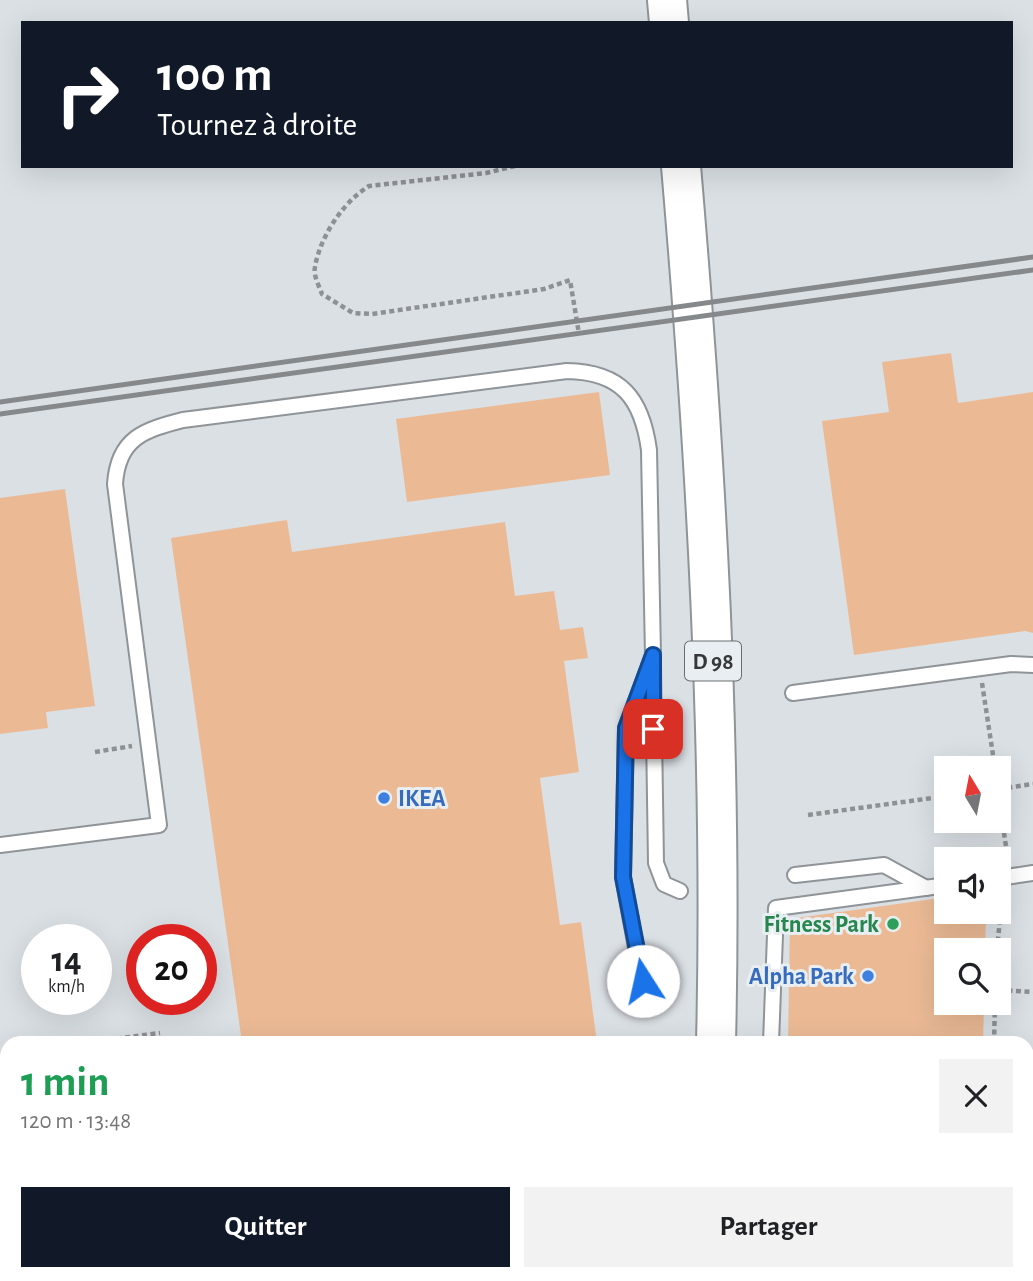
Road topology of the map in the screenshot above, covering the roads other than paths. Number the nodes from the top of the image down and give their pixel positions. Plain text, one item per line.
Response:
1 (667, 0) edge
2 (668, 21) edge
3 (681, 168) edge
4 (653, 655) junction
5 (1033, 665) edge
6 (793, 693) dead end
7 (0, 845) edge
8 (1033, 873) edge
9 (795, 875) dead end
10 (1011, 876) edge
11 (934, 887) edge
12 (926, 888) junction
13 (680, 891) dead end
14 (648, 1007) dead end
15 (716, 1036) edge
16 (771, 1036) edge

1 - 2 main road
3 - 15 main road, D 98
4 - 7 lane
4 - 13 lane
4 - 14 lane
5 - 6 lane
8 - 10 lane
9 - 12 lane
11 - 12 lane
12 - 16 lane

